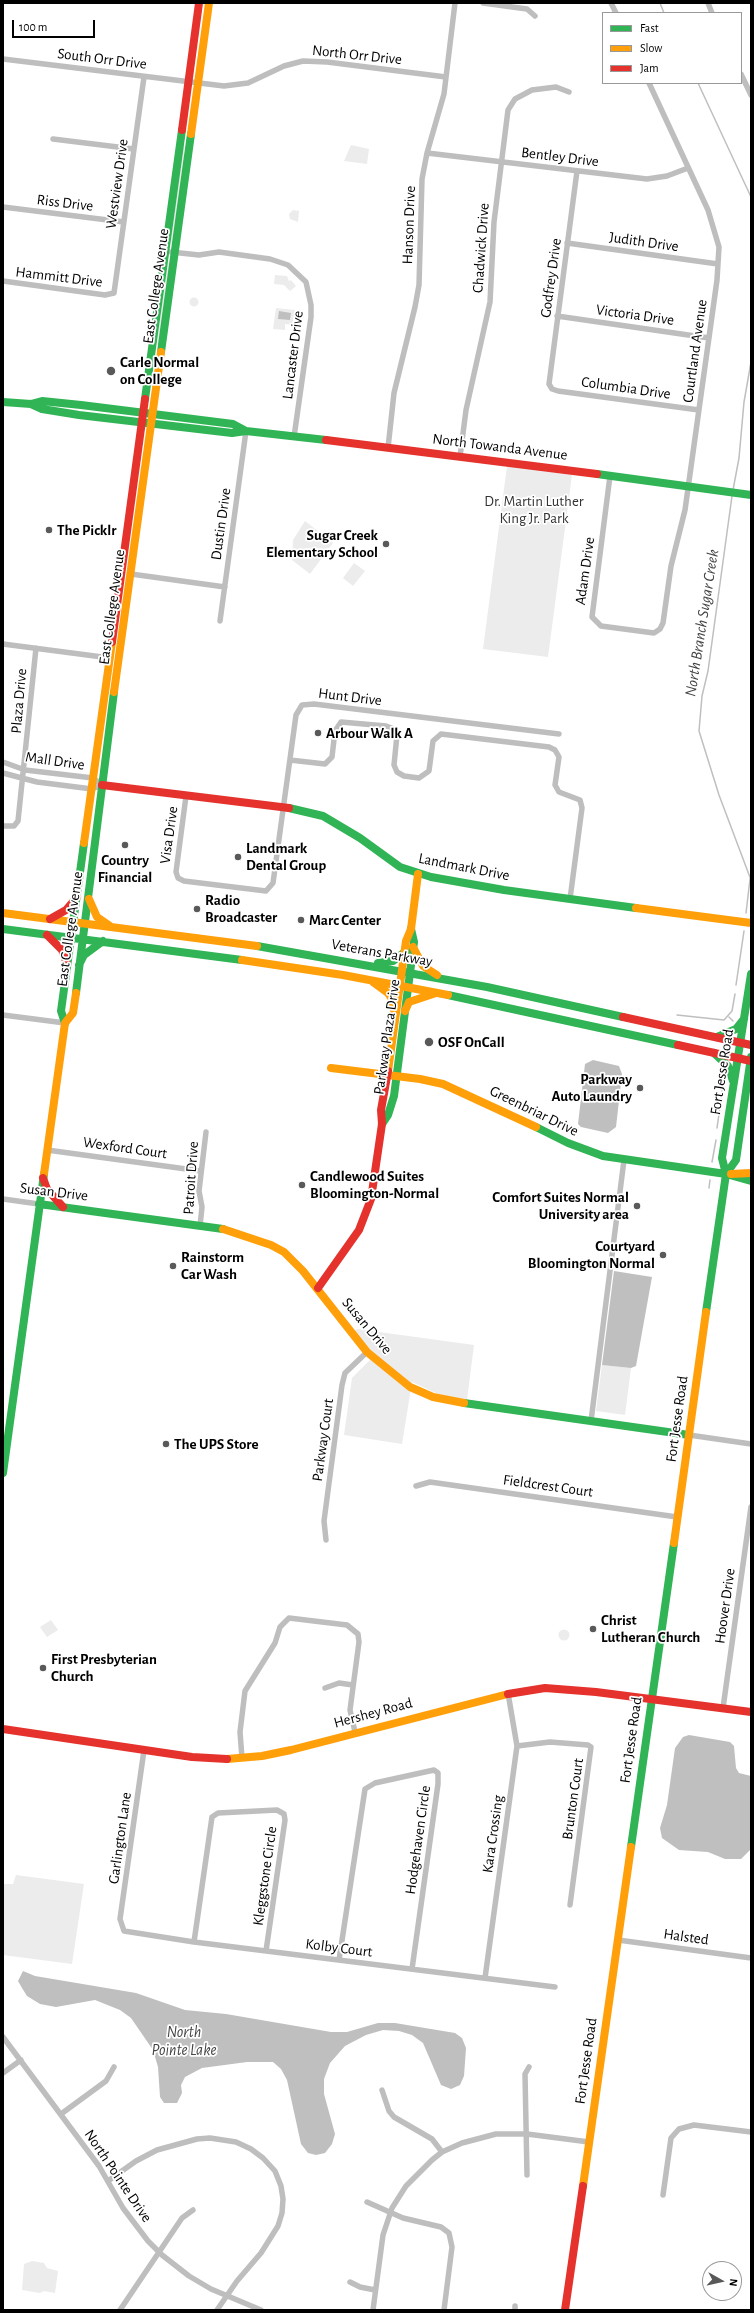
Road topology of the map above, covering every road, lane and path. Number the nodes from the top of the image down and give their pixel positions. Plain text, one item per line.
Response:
1 (199, 3) edge
2 (209, 3) edge
3 (455, 3) edge
4 (483, 3) edge
5 (611, 3) edge
6 (616, 12) edge
7 (535, 16) dead end
8 (3, 60) edge
9 (742, 76) edge
10 (144, 77) junction
11 (446, 77) junction
12 (188, 82) junction
13 (198, 83) junction
14 (649, 84) edge
15 (569, 92) dead end
16 (751, 95) edge
17 (53, 139) dead end
18 (134, 149) junction
19 (427, 153) junction
20 (502, 162) junction
21 (688, 168) junction
22 (577, 171) junction
23 (3, 207) edge
24 (124, 222) junction
25 (567, 243) junction
26 (165, 252) junction
27 (175, 253) junction
28 (718, 264) junction
29 (3, 282) edge
30 (112, 294) joint
31 (558, 316) junction
32 (708, 338) junction
33 (551, 387) joint
34 (3, 402) edge
35 (31, 404) junction
36 (699, 410) junction
37 (144, 413) junction
38 (153, 414) junction
39 (142, 423) junction
40 (151, 424) junction
41 (246, 431) junction
42 (294, 436) junction
43 (388, 448) junction
44 (460, 457) junction
45 (610, 476) junction
46 (688, 486) junction
47 (751, 495) edge
48 (131, 574) junction
49 (225, 587) junction
50 (116, 612) junction
51 (220, 621) dead end
52 (657, 631) joint
53 (3, 644) edge
54 (36, 648) junction
55 (110, 658) junction
56 (119, 667) junction
57 (559, 734) dead end
58 (290, 760) junction
59 (3, 762) edge
60 (25, 770) junction
61 (3, 773) edge
62 (93, 778) junction
63 (23, 779) junction
64 (102, 785) junction
65 (92, 789) junction
66 (186, 796) junction
67 (284, 808) junction
68 (3, 826) edge
69 (418, 874) junction
70 (270, 889) joint
71 (77, 897) junction
72 (570, 899) junction
73 (89, 900) junction
74 (3, 913) edge
75 (50, 919) junction
76 (73, 922) junction
77 (751, 923) edge
78 (86, 924) junction
79 (112, 927) junction
80 (3, 929) edge
81 (411, 929) junction
82 (47, 935) junction
83 (71, 938) junction
84 (83, 939) junction
85 (103, 941) junction
86 (413, 947) junction
87 (404, 952) junction
88 (67, 964) junction
89 (79, 964) junction
90 (370, 965) junction
91 (406, 971) junction
92 (751, 974) edge
93 (443, 978) junction
94 (372, 981) junction
95 (404, 986) junction
96 (437, 993) junction
97 (405, 1011) junction
98 (3, 1015) edge
99 (395, 1015) junction
100 (745, 1018) junction
101 (65, 1023) junction
102 (717, 1037) junction
103 (741, 1043) junction
104 (751, 1045) edge
105 (714, 1053) junction
106 (738, 1058) junction
107 (751, 1060) edge
108 (331, 1068) dead end
109 (387, 1074) junction
110 (396, 1076) junction
111 (734, 1083) junction
112 (749, 1083) edge
113 (382, 1124) junction
114 (206, 1132) dead end
115 (47, 1150) junction
116 (624, 1160) junction
117 (201, 1171) junction
118 (751, 1173) edge
119 (726, 1174) junction
120 (43, 1177) junction
121 (751, 1181) edge
122 (3, 1199) edge
123 (39, 1204) junction
124 (63, 1207) junction
125 (200, 1226) junction
126 (318, 1288) junction
127 (367, 1352) junction
128 (591, 1421) junction
129 (689, 1435) junction
130 (751, 1444) edge
131 (3, 1474) edge
132 (416, 1486) dead end
133 (751, 1507) edge
134 (677, 1517) junction
135 (326, 1540) dead end
136 (353, 1685) junction
137 (325, 1688) dead end
138 (508, 1693) junction
139 (651, 1698) junction
140 (723, 1708) junction
141 (751, 1712) edge
142 (3, 1729) edge
143 (355, 1732) junction
144 (517, 1746) junction
145 (144, 1750) junction
146 (242, 1758) junction
147 (570, 1905) dead end
148 (122, 1929) joint
149 (618, 1940) junction
150 (194, 1942) junction
151 (266, 1951) junction
152 (751, 1958) edge
153 (339, 1960) junction
154 (412, 1970) junction
155 (485, 1978) junction
156 (555, 1987) dead end
157 (3, 2037) edge
158 (21, 2060) junction
159 (529, 2066) dead end
160 (114, 2067) dead end
161 (3, 2073) edge
162 (382, 2090) dead end
163 (61, 2114) junction
164 (751, 2132) edge
165 (527, 2134) junction
166 (589, 2142) junction
167 (442, 2152) junction
168 (528, 2175) dead end
169 (108, 2181) junction
170 (663, 2195) dead end
171 (367, 2202) dead end
172 (193, 2210) dead end
173 (391, 2212) junction
174 (159, 2252) junction
175 (350, 2282) dead end
176 (375, 2290) junction
177 (227, 2296) junction
178 (120, 2310) edge
179 (217, 2310) edge
180 (261, 2310) edge
181 (373, 2310) edge
182 (444, 2310) edge
183 (565, 2310) edge

1 - 12 main road, East College Avenue
2 - 13 main road, East College Avenue
3 - 11 street, Hanson Drive
4 - 7 street
5 - 6 street
8 - 10 street, South Orr Drive
9 - 16 street
10 - 12 street, South Orr Drive
10 - 18 street, Westview Drive
11 - 13 street, North Orr Drive
11 - 19 street, Hanson Drive
12 - 13 street, South Orr Drive
12 - 26 main road, East College Avenue
13 - 27 main road, East College Avenue
14 - 21 street, Courtland Avenue
15 - 20 street, Chadwick Drive
17 - 18 street
18 - 24 street, Westview Drive
19 - 20 street, Bentley Drive
19 - 43 street, Hanson Drive
20 - 22 street, Bentley Drive
20 - 44 street, Chadwick Drive
21 - 22 street, Bentley Drive
21 - 28 street, Courtland Avenue
22 - 25 street, Godfrey Drive
23 - 24 street, Riss Drive
24 - 30 street, Westview Drive
25 - 28 street, Judith Drive
25 - 31 street, Godfrey Drive
26 - 27 street, Lancaster Drive
26 - 37 main road, East College Avenue
27 - 38 main road, East College Avenue
27 - 42 street, Lancaster Drive
28 - 32 street, Courtland Avenue
29 - 30 street, Hammitt Drive
31 - 32 street, Victoria Drive
31 - 33 street, Godfrey Drive
32 - 36 street, Courtland Avenue
33 - 36 street, Columbia Drive
34 - 35 main road
35 - 37 main road, North Towanda Avenue
35 - 39 main road, North Towanda Avenue
36 - 46 street, Courtland Avenue
37 - 38 main road, North Towanda Avenue
37 - 39 main road, East College Avenue
38 - 40 main road, East College Avenue
38 - 41 main road, North Towanda Avenue
39 - 40 main road, North Towanda Avenue
39 - 50 main road, East College Avenue
40 - 41 main road, North Towanda Avenue
40 - 48 main road, East College Avenue
41 - 42 main road, North Towanda Avenue
41 - 49 street, Dustin Drive
42 - 43 main road, North Towanda Avenue
43 - 44 main road, North Towanda Avenue
44 - 45 main road, North Towanda Avenue
45 - 46 main road, North Towanda Avenue
45 - 52 street, Adam Drive
46 - 47 main road, North Towanda Avenue
46 - 52 street, Courtland Avenue
48 - 49 street
48 - 56 main road, East College Avenue
49 - 51 street, Dustin Drive
50 - 55 main road, East College Avenue
50 - 56 main road
53 - 54 street
54 - 55 street
54 - 60 street, Plaza Drive
55 - 62 main road, East College Avenue
56 - 64 main road, East College Avenue
57 - 58 street, Hunt Drive
58 - 67 street, Hunt Drive
58 - 72 street
59 - 60 street, Mall Drive
60 - 62 street, Mall Drive
60 - 63 street, Plaza Drive
61 - 63 street, Mall Drive
62 - 64 street, Mall Drive
62 - 65 main road, East College Avenue
63 - 65 street, Mall Drive
63 - 68 street, Plaza Drive
64 - 65 street, Landmark Drive
64 - 66 main road, Landmark Drive
64 - 73 main road, East College Avenue
65 - 71 main road, East College Avenue
66 - 67 main road, Landmark Drive
66 - 70 street, Visa Drive
67 - 69 main road, Landmark Drive
67 - 70 street, Hunt Drive
69 - 72 main road, Landmark Drive
69 - 81 main road, Parkway Plaza Drive
71 - 75 main road
71 - 76 main road, East College Avenue
72 - 77 main road, Landmark Drive
73 - 78 main road, East College Avenue
73 - 79 main road
74 - 75 main road, Veterans Parkway
75 - 76 main road, Veterans Parkway
76 - 78 main road, Veterans Parkway
76 - 83 main road, East College Avenue
78 - 79 main road, Veterans Parkway
78 - 84 main road, East College Avenue
79 - 90 main road, Veterans Parkway
80 - 82 main road, Veterans Parkway
81 - 86 main road, Parkway Plaza Drive
81 - 87 main road, Parkway Plaza Drive
82 - 83 main road, Veterans Parkway
82 - 88 main road
83 - 84 main road, Veterans Parkway
83 - 88 main road, East College Avenue
84 - 85 main road, Veterans Parkway
84 - 89 main road, East College Avenue
85 - 89 main road
85 - 94 main road, Veterans Parkway
86 - 91 main road, Parkway Plaza Drive
86 - 93 main road
87 - 90 main road
87 - 91 main road, Parkway Plaza Drive
88 - 101 main road, East College Avenue
89 - 101 main road, East College Avenue
90 - 91 main road, Veterans Parkway
91 - 93 main road, Veterans Parkway
91 - 95 main road, Parkway Plaza Drive
92 - 100 main road, Fort Jesse Road
93 - 102 main road, Veterans Parkway
94 - 95 main road, Veterans Parkway
94 - 99 main road
95 - 96 main road, Veterans Parkway
95 - 97 main road, Parkway Plaza Drive
95 - 99 main road, Parkway Plaza Drive
96 - 97 main road
96 - 105 main road, Veterans Parkway
97 - 110 main road, Parkway Plaza Drive
98 - 101 street
99 - 109 main road, Parkway Plaza Drive
100 - 102 main road
100 - 103 main road, Fort Jesse Road
101 - 115 main road, East College Avenue
102 - 103 main road, Veterans Parkway
103 - 104 main road, Veterans Parkway
103 - 106 main road, Fort Jesse Road
105 - 106 main road, Veterans Parkway
105 - 111 main road
106 - 107 main road, Veterans Parkway
106 - 111 main road, Fort Jesse Road
107 - 112 main road, Fort Jesse Road
108 - 109 main road, Greenbriar Drive
109 - 110 main road, Greenbriar Drive
109 - 113 main road, Parkway Plaza Drive
110 - 113 main road, Parkway Plaza Drive
110 - 116 main road, Greenbriar Drive
111 - 119 main road, Fort Jesse Road
112 - 119 main road, Fort Jesse Road
113 - 126 main road, Parkway Plaza Drive
114 - 117 street, Patroit Drive
115 - 117 street, Wexford Court
115 - 120 main road, East College Avenue
116 - 119 main road, Greenbriar Drive
116 - 128 street
117 - 125 street, Patroit Drive
118 - 119 main road, Greenbriar Drive
119 - 121 main road, Greenbriar Drive
119 - 129 main road, Fort Jesse Road
120 - 123 main road, East College Avenue
120 - 124 main road
122 - 123 street, Susan Drive
123 - 124 main road, Susan Drive
123 - 131 main road, East College Avenue
124 - 125 main road, Susan Drive
125 - 126 main road, Susan Drive
126 - 127 main road, Susan Drive
127 - 128 main road, Susan Drive
127 - 135 street, Parkway Court
128 - 129 main road, Susan Drive
129 - 130 street, Susan Drive
129 - 134 main road, Fort Jesse Road
132 - 134 street, Fieldcrest Court
133 - 140 street, Hoover Drive
134 - 139 main road, Fort Jesse Road
136 - 137 street
136 - 143 street
136 - 146 street
138 - 139 main road, Hershey Road
138 - 143 main road, Hershey Road
138 - 144 street, Kara Crossing
139 - 140 main road, Hershey Road
139 - 149 main road, Fort Jesse Road
140 - 141 main road, Hershey Road
142 - 145 main road, Hershey Road
143 - 146 main road, Hershey Road
144 - 147 street, Brunton Court
144 - 155 street, Kara Crossing
145 - 146 main road, Hershey Road
145 - 148 street, Garlington Lane
148 - 150 street, Kolby Court
149 - 152 street, Halsted
149 - 166 main road, Fort Jesse Road
150 - 151 street, Kolby Court
150 - 151 street, Kleggstone Circle
151 - 153 street, Kolby Court
153 - 154 street, Kolby Court
153 - 154 street, Hodgehaven Circle
154 - 155 street, Kolby Court
155 - 156 street, Kolby Court
157 - 158 street, North Pointe Drive
158 - 161 street
158 - 163 street, North Pointe Drive
159 - 165 street
160 - 163 street
162 - 167 street
163 - 169 street, North Pointe Drive
164 - 170 street
165 - 166 street
165 - 167 street
165 - 168 street
166 - 183 main road, Fort Jesse Road
167 - 173 street
169 - 174 street, North Pointe Drive
169 - 177 street
171 - 173 street
172 - 174 street
173 - 176 street
173 - 182 street
174 - 177 street, North Pointe Drive
174 - 178 street
175 - 176 street
176 - 181 street
177 - 179 street
177 - 180 street, North Pointe Drive

